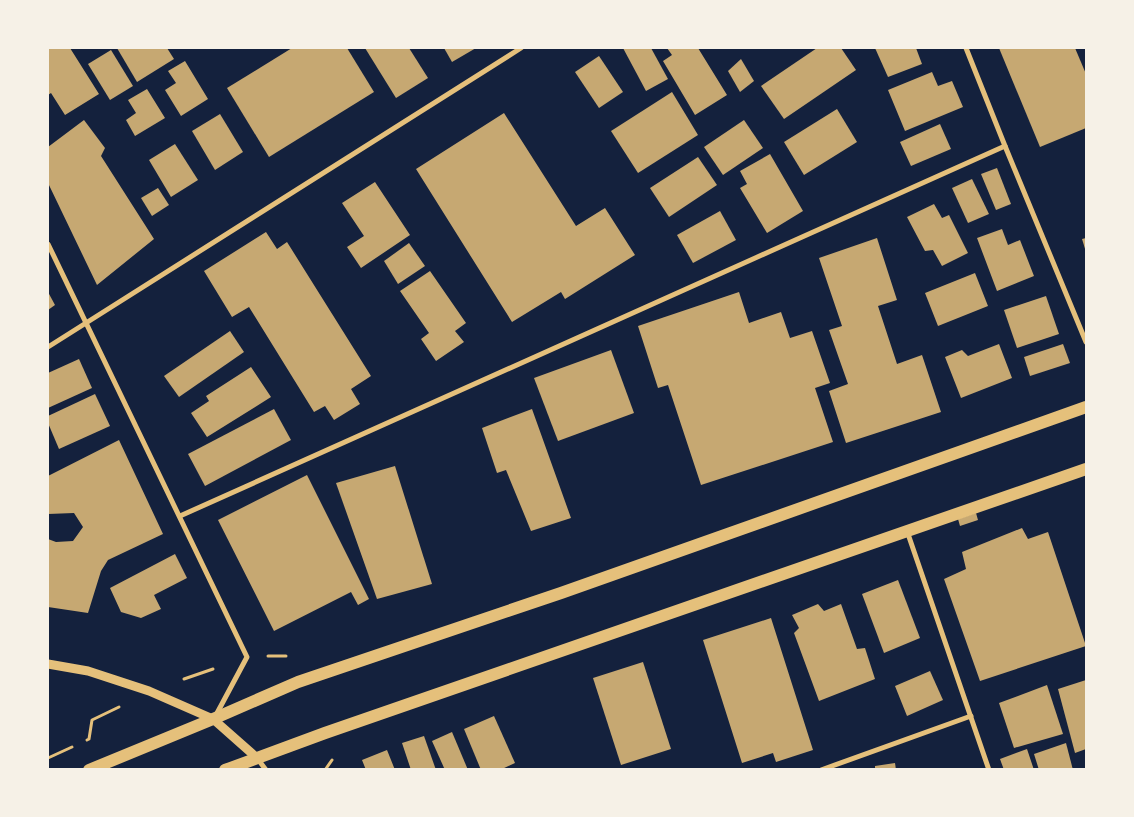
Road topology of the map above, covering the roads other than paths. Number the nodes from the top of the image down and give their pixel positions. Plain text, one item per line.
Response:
1 (521, 48) edge
2 (966, 48) edge
3 (1005, 146) junction
4 (48, 244) edge
5 (86, 322) junction
6 (1086, 342) edge
7 (48, 347) edge
8 (1086, 407) edge
9 (1086, 469) edge
10 (180, 516) junction
11 (907, 531) junction
12 (48, 664) edge
13 (971, 716) junction
14 (213, 719) junction
15 (257, 758) junction
16 (89, 770) edge
17 (225, 770) edge
18 (266, 770) edge
19 (821, 770) edge
20 (989, 770) edge

1 - 5 street
2 - 3 street
3 - 6 street
3 - 10 street
4 - 5 street
5 - 7 street
5 - 10 street
8 - 14 main road
9 - 11 main road
10 - 14 street
11 - 13 street
11 - 15 main road
12 - 14 street
13 - 19 street
13 - 20 street
14 - 15 street
14 - 16 main road
15 - 17 main road
15 - 18 street

